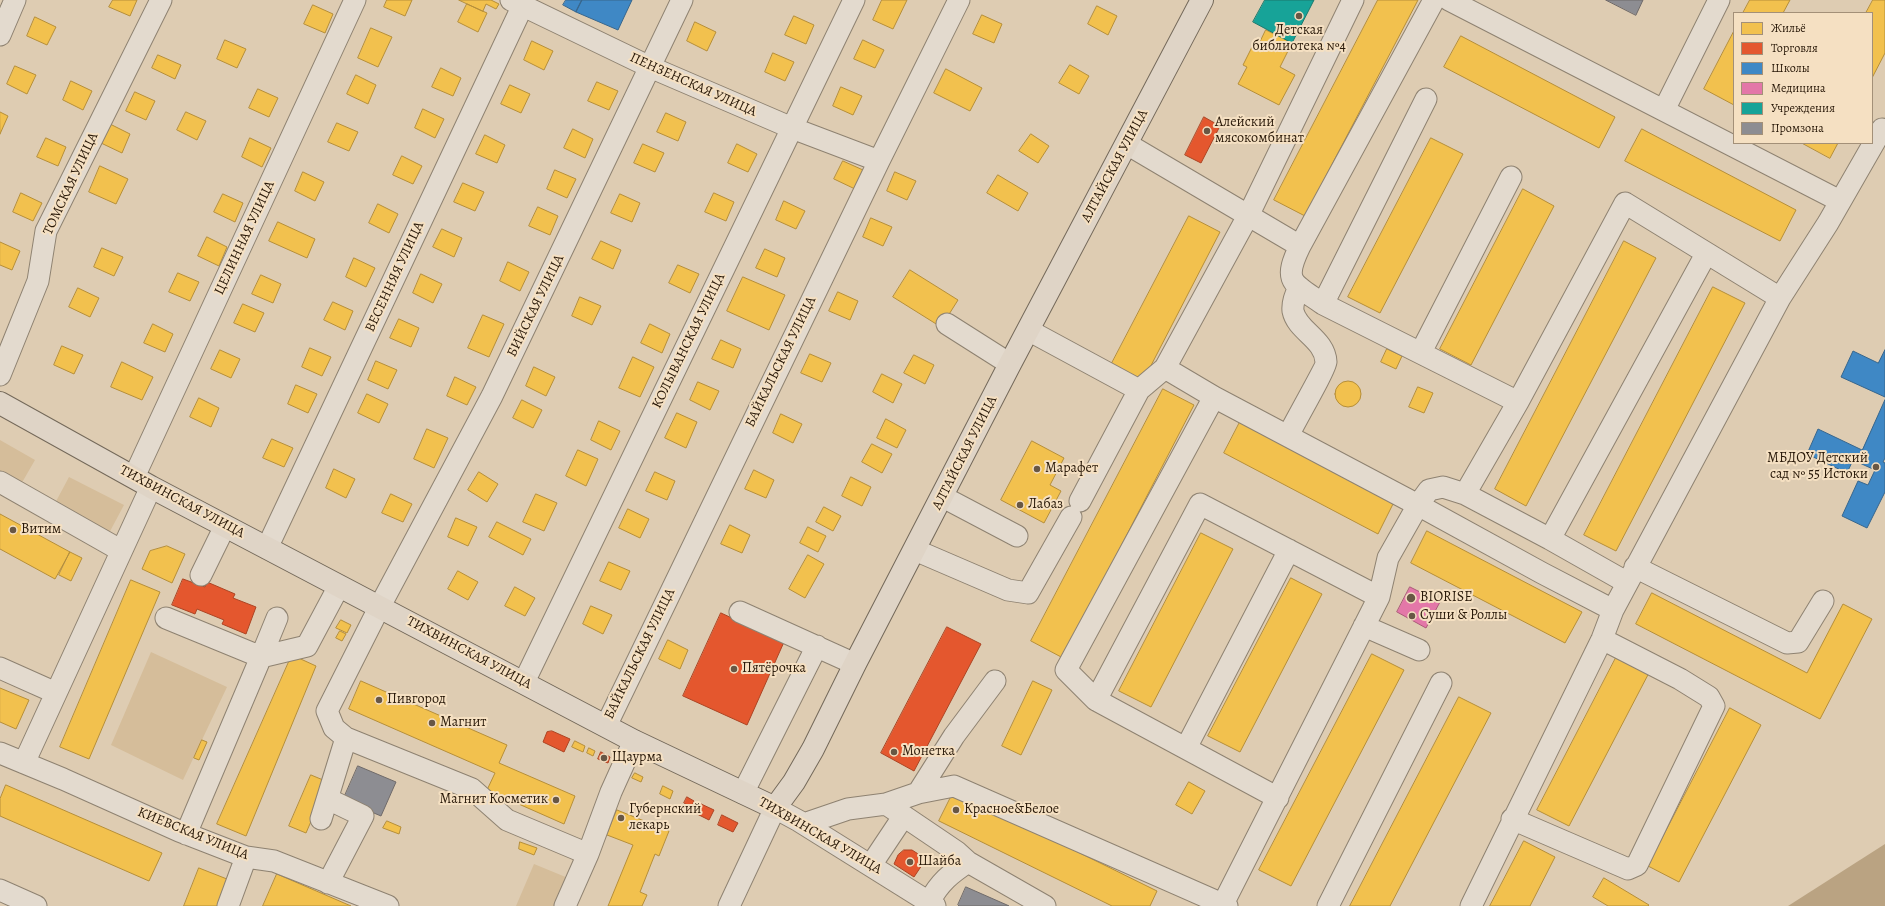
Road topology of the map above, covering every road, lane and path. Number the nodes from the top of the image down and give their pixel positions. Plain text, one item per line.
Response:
1 (15, 0) edge
2 (161, 0) edge
3 (355, 0) edge
4 (682, 0) edge
5 (854, 0) edge
6 (959, 0) edge
7 (1202, 0) edge
8 (1353, 0) edge
9 (1434, 0) edge
10 (1449, 0) edge
11 (1720, 0) edge
12 (517, 3) edge
13 (0, 35) edge
14 (650, 67) junction
15 (1426, 99) dead end
16 (1664, 110) junction
17 (792, 128) junction
18 (1882, 129) dead end
19 (1127, 144) junction
20 (879, 161) junction
21 (1511, 176) dead end
22 (1840, 201) junction
23 (1249, 214) junction
24 (1300, 246) junction
25 (1706, 254) junction
26 (1299, 287) junction
27 (1780, 298) junction
28 (1322, 304) junction
29 (947, 324) dead end
30 (1028, 330) junction
31 (1421, 352) junction
32 (1010, 364) junction
33 (1165, 368) junction
34 (0, 375) edge
35 (1139, 390) junction
36 (1214, 397) junction
37 (1518, 402) junction
38 (0, 403) edge
39 (1288, 436) junction
40 (0, 482) edge
41 (142, 482) junction
42 (1465, 494) junction
43 (943, 497) junction
44 (1418, 505) junction
45 (225, 526) junction
46 (1017, 536) dead end
47 (1550, 539) junction
48 (267, 548) junction
49 (120, 550) junction
50 (915, 550) junction
51 (1289, 550) junction
52 (201, 575) dead end
53 (1631, 575) junction
54 (339, 586) junction
55 (1379, 597) junction
56 (1823, 601) dead end
57 (380, 606) junction
58 (1613, 610) junction
59 (740, 612) dead end
60 (166, 618) dead end
61 (277, 618) dead end
62 (1364, 626) junction
63 (1602, 639) junction
64 (817, 646) junction
65 (1419, 650) dead end
66 (261, 657) junction
67 (855, 664) junction
68 (0, 668) edge
69 (995, 681) dead end
70 (524, 682) junction
71 (1441, 683) dead end
72 (56, 693) junction
73 (1096, 700) junction
74 (606, 726) junction
75 (346, 738) junction
76 (634, 741) junction
77 (1186, 748) junction
78 (0, 753) edge
79 (24, 763) junction
80 (918, 792) junction
81 (743, 793) junction
82 (1278, 798) junction
83 (328, 799) junction
84 (886, 804) junction
85 (775, 808) junction
86 (903, 817) junction
87 (321, 819) dead end
88 (1512, 819) junction
89 (804, 824) junction
90 (186, 834) junction
91 (588, 854) junction
92 (246, 857) junction
93 (968, 862) junction
94 (871, 865) junction
95 (328, 883) junction
96 (0, 890) edge
97 (1193, 899) edge
98 (932, 904) edge
99 (1225, 905) edge
100 (36, 906) edge
101 (228, 906) edge
102 (388, 906) edge
103 (565, 906) edge
104 (729, 906) edge
105 (1045, 906) edge
106 (1328, 906) edge
107 (1471, 906) edge

1 - 13 street
2 - 34 street, ТОМСКАЯ УЛИЦА
3 - 41 street, ЦЕЛИННАЯ УЛИЦА
4 - 14 street, БИЙСКАЯ УЛИЦА
5 - 17 street, КОЛЫВАНСКАЯ УЛИЦА
6 - 20 street, БАЙКАЛЬСКАЯ УЛИЦА
7 - 19 main road, АЛТАЙСКАЯ УЛИЦА
8 - 23 street
9 - 24 street
10 - 16 street
11 - 16 street
12 - 14 street, ПЕНЗЕНСКАЯ УЛИЦА
12 - 48 street, ВЕСЕННЯЯ УЛИЦА
14 - 17 street, ПЕНЗЕНСКАЯ УЛИЦА
14 - 57 street, БИЙСКАЯ УЛИЦА
15 - 28 street
16 - 22 street
17 - 20 street, ПЕНЗЕНСКАЯ УЛИЦА
17 - 70 street, КОЛЫВАНСКАЯ УЛИЦА
18 - 22 street
19 - 23 street
19 - 30 main road, АЛТАЙСКАЯ УЛИЦА
20 - 74 street, БАЙКАЛЬСКАЯ УЛИЦА
21 - 31 street
22 - 27 street
23 - 24 street
23 - 33 street
24 - 26 street
25 - 27 street
25 - 37 street
25 - 47 street
26 - 28 street
26 - 39 street
27 - 53 street
28 - 31 street
29 - 32 street
30 - 32 main road, АЛТАЙСКАЯ УЛИЦА
30 - 35 street
31 - 37 street
32 - 43 main road, АЛТАЙСКАЯ УЛИЦА
33 - 35 street
33 - 36 street
35 - 50 street
36 - 39 street
36 - 73 street
37 - 42 street
38 - 41 main road, ТИХВИНСКАЯ УЛИЦА
39 - 44 street
40 - 49 street
41 - 45 main road, ТИХВИНСКАЯ УЛИЦА
41 - 49 street, ЦЕЛИННАЯ УЛИЦА
42 - 44 street
42 - 47 street
43 - 46 street
43 - 50 main road, АЛТАЙСКАЯ УЛИЦА
44 - 55 street
44 - 58 street
45 - 48 main road, ТИХВИНСКАЯ УЛИЦА
45 - 52 street
47 - 53 street
48 - 54 main road, ТИХВИНСКАЯ УЛИЦА
49 - 72 street, ЦЕЛИННАЯ УЛИЦА
50 - 67 main road, АЛТАЙСКАЯ УЛИЦА
51 - 55 street
51 - 73 street
51 - 77 street
53 - 56 street
53 - 58 street
54 - 57 main road, ТИХВИНСКАЯ УЛИЦА
54 - 66 street
55 - 62 street
57 - 70 main road, ТИХВИНСКАЯ УЛИЦА
57 - 75 street, БИЙСКАЯ УЛИЦА
58 - 63 street
59 - 64 street
60 - 66 street
61 - 66 street
62 - 65 street
62 - 82 street
63 - 88 street
63 - 88 street
64 - 67 street
64 - 81 street
66 - 90 street
67 - 85 main road, АЛТАЙСКАЯ УЛИЦА
68 - 72 street
69 - 80 street
70 - 74 main road, ТИХВИНСКАЯ УЛИЦА
71 - 106 street
72 - 79 street, ЦЕЛИННАЯ УЛИЦА
73 - 77 street
74 - 76 main road, ТИХВИНСКАЯ УЛИЦА
75 - 83 street
75 - 91 street
76 - 81 main road, ТИХВИНСКАЯ УЛИЦА
76 - 91 street
77 - 82 street
78 - 79 street, КИЕВСКАЯ УЛИЦА
79 - 90 street, КИЕВСКАЯ УЛИЦА
80 - 84 street
80 - 97 street
81 - 85 main road, ТИХВИНСКАЯ УЛИЦА
82 - 99 street
83 - 87 street
83 - 95 street
84 - 86 street
84 - 89 street
85 - 89 street, ТИХВИНСКАЯ УЛИЦА
85 - 104 street, АЛТАЙСКАЯ УЛИЦА
86 - 93 street
86 - 94 street
88 - 107 street
89 - 94 street, ТИХВИНСКАЯ УЛИЦА
90 - 92 street, КИЕВСКАЯ УЛИЦА
91 - 103 street
92 - 95 street, КИЕВСКАЯ УЛИЦА
92 - 101 street
93 - 98 street
93 - 105 street
94 - 98 street, ТИХВИНСКАЯ УЛИЦА
95 - 102 street, КИЕВСКАЯ УЛИЦА
96 - 100 street
97 - 99 street

